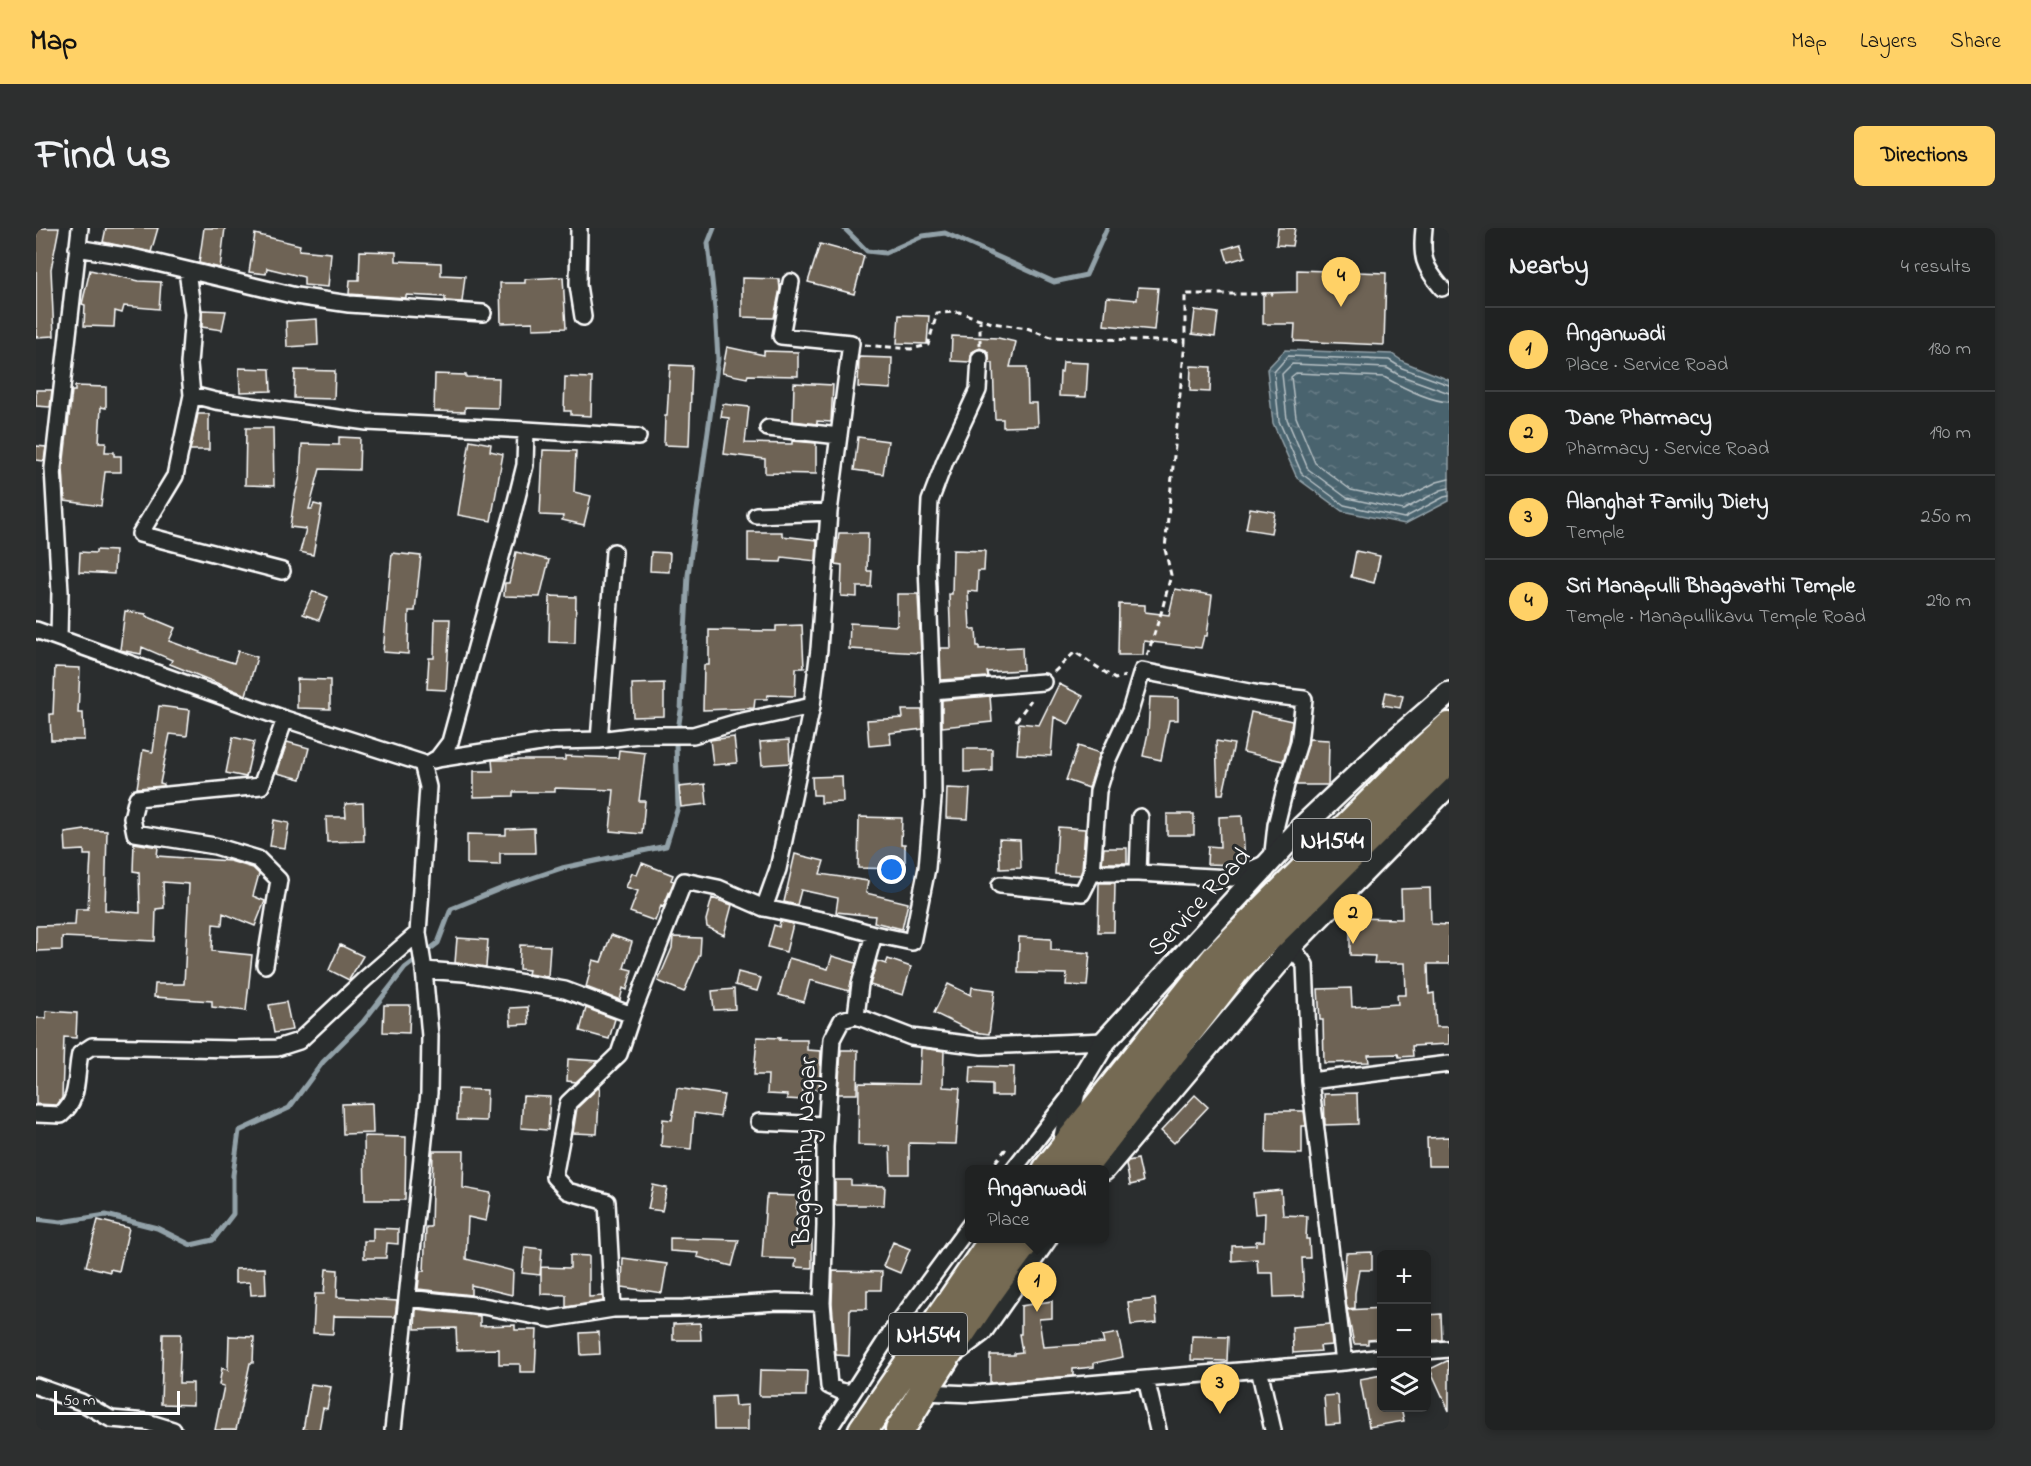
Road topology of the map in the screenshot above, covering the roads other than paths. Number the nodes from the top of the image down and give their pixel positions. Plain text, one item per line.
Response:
1 (80, 228) edge
2 (579, 228) edge
3 (1424, 228) edge
4 (77, 248) junction
5 (187, 271) junction
6 (791, 282) dead end
7 (1442, 288) dead end
8 (483, 313) dead end
9 (583, 317) dead end
10 (980, 358) road end
11 (192, 395) junction
12 (768, 428) dead end
13 (526, 430) junction
14 (638, 436) dead end
15 (839, 436) junction
16 (829, 512) junction
17 (756, 515) dead end
18 (615, 552) dead end
19 (282, 571) dead end
20 (36, 630) edge
21 (58, 637) junction
22 (1043, 682) road end
23 (932, 692) junction
24 (1449, 693) edge
25 (812, 706) junction
26 (285, 719) junction
27 (1449, 727) edge
28 (599, 740) junction
29 (1449, 758) edge
30 (430, 761) junction
31 (1449, 786) edge
32 (1140, 817) dead end
33 (1272, 861) junction
34 (1092, 873) junction
35 (1138, 873) junction
36 (1000, 885) dead end
37 (764, 908) junction
38 (874, 934) junction
39 (1291, 946) junction
40 (422, 953) junction
41 (266, 965) dead end
42 (632, 1016) junction
43 (856, 1016) junction
44 (1105, 1041) junction
45 (1449, 1064) edge
46 (1310, 1081) junction
47 (1074, 1092) junction
48 (36, 1114) edge
49 (759, 1122) dead end
50 (826, 1125) junction
51 (1063, 1163) edge
52 (1017, 1165) edge
53 (1108, 1165) edge
54 (965, 1231) edge
55 (992, 1243) edge
56 (1025, 1243) edge
57 (1043, 1243) edge
58 (407, 1298) junction
59 (822, 1303) junction
60 (613, 1309) junction
61 (1449, 1348) edge
62 (1431, 1351) edge
63 (1377, 1358) edge
64 (945, 1359) junction
65 (1344, 1362) junction
66 (1259, 1369) junction
67 (1146, 1379) junction
68 (36, 1386) edge
69 (922, 1392) junction
70 (851, 1393) junction
71 (173, 1430) edge
72 (393, 1430) edge
73 (828, 1430) edge
74 (863, 1430) edge
75 (900, 1430) edge
76 (1158, 1430) edge
77 (1273, 1430) edge

1 - 4 street
2 - 9 street
3 - 7 street
4 - 5 street
4 - 21 street
5 - 8 street
5 - 11 street
6 - 15 street
10 - 23 street
11 - 13 street
11 - 19 street
12 - 15 street
13 - 14 street
13 - 30 street
15 - 16 street
16 - 17 street
16 - 25 street
18 - 28 street
20 - 21 street
21 - 26 street
22 - 23 street
23 - 38 street
24 - 33 street, Service Road
25 - 28 street
25 - 37 street
26 - 30 street
26 - 41 street
27 - 51 highway, NH544
28 - 30 street
29 - 51 highway, NH544
30 - 40 street
31 - 39 street
32 - 35 street
33 - 34 street
33 - 35 street
33 - 44 street, Service Road
34 - 35 street
34 - 36 street
37 - 38 street
37 - 42 street
38 - 43 street
39 - 46 street
39 - 53 street
40 - 42 street
40 - 48 street
40 - 58 street
42 - 60 street
43 - 44 street
43 - 50 street, Bagavathy Nagar
44 - 47 street, Service Road
45 - 46 street
46 - 65 street
47 - 51 street
47 - 52 street, Service Road
49 - 50 street
50 - 59 street, Bagavathy Nagar
54 - 70 street
55 - 74 highway, NH544
56 - 64 highway, NH544
57 - 64 street
58 - 60 street
58 - 72 street
59 - 60 street
59 - 70 street, Bagavathy Nagar
61 - 62 street
63 - 65 street
64 - 69 highway, NH544
65 - 66 street
66 - 67 street
66 - 77 street
67 - 69 street
67 - 76 street
68 - 71 street
69 - 75 highway, NH544
70 - 73 street

